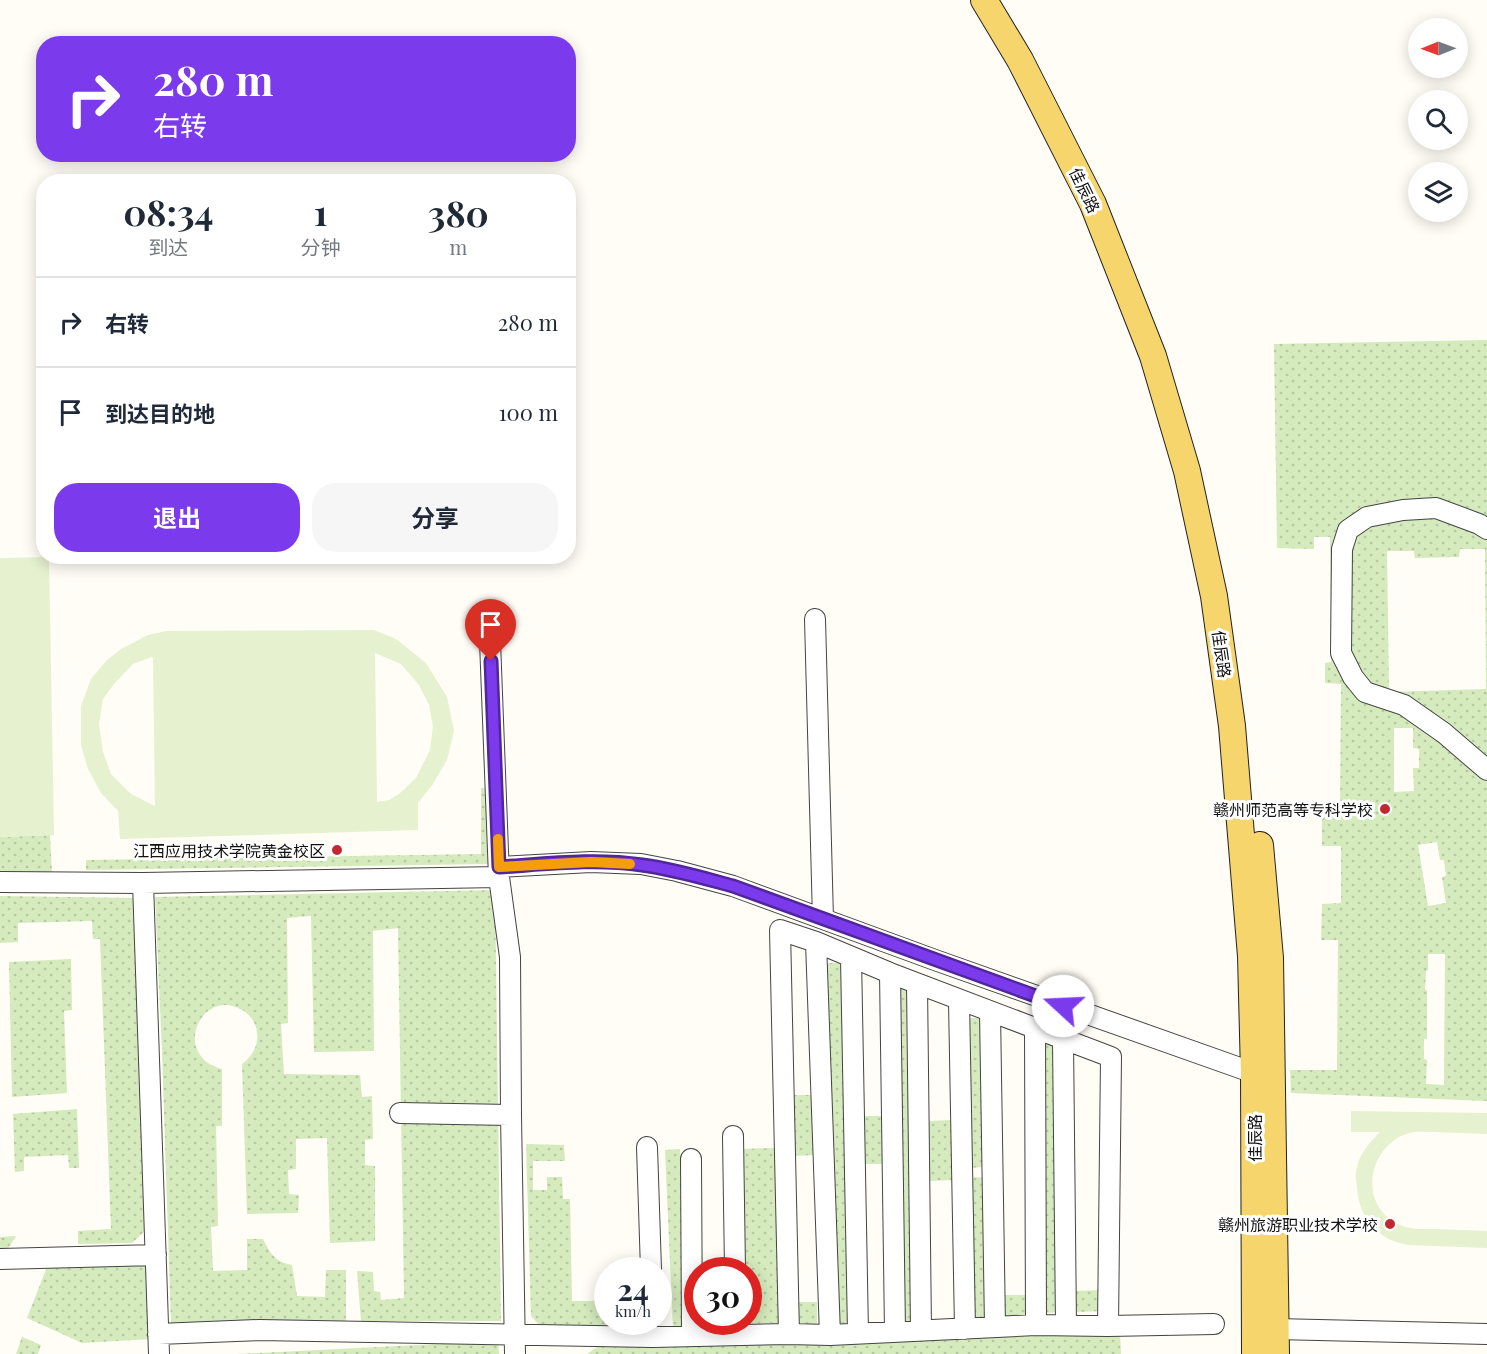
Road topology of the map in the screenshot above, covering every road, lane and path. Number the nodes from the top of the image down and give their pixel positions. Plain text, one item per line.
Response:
1 (984, 0) edge
2 (1002, 0) edge
3 (1487, 529) edge
4 (489, 615) dead end
5 (815, 619) dead end
6 (1487, 770) edge
7 (499, 872) junction
8 (0, 882) edge
9 (143, 883) junction
10 (823, 919) junction
11 (816, 942) junction
12 (851, 957) junction
13 (890, 974) junction
14 (917, 984) junction
15 (959, 1000) junction
16 (990, 1012) junction
17 (1035, 1028) junction
18 (1063, 1039) junction
19 (1254, 1073) junction
20 (400, 1113) dead end
21 (511, 1115) junction
22 (733, 1136) dead end
23 (648, 1147) dead end
24 (691, 1159) dead end
25 (156, 1255) junction
26 (651, 1257) edge
27 (692, 1257) edge
28 (735, 1257) edge
29 (0, 1259) edge
30 (1214, 1324) dead end
31 (1036, 1325) junction
32 (1066, 1325) junction
33 (1108, 1326) junction
34 (995, 1327) junction
35 (965, 1329) junction
36 (921, 1330) junction
37 (594, 1331) edge
38 (762, 1331) edge
39 (895, 1331) junction
40 (858, 1333) junction
41 (159, 1334) junction
42 (515, 1334) junction
43 (789, 1334) junction
44 (1487, 1334) edge
45 (830, 1335) junction
46 (1276, 1342) edge
47 (159, 1354) edge
48 (515, 1354) edge
49 (1255, 1354) edge

1 - 19 main road, 佳辰路
2 - 46 main road, 佳辰路
3 - 6 street
4 - 7 street
5 - 10 street
7 - 9 street
7 - 10 street
7 - 21 street
8 - 9 street
9 - 25 street
10 - 19 street
11 - 12 street
11 - 43 street
11 - 45 street
12 - 13 street
12 - 40 street
13 - 14 street
13 - 39 street
14 - 15 street
14 - 36 street
15 - 16 street
15 - 35 street
16 - 17 street
16 - 34 street
17 - 18 street
17 - 31 street
18 - 32 street
18 - 33 street
19 - 49 main road, 佳辰路
20 - 21 street
21 - 42 street
22 - 28 street
23 - 26 street
24 - 27 street
25 - 29 street
25 - 41 street
30 - 33 street
31 - 32 street
31 - 34 street
32 - 33 street
34 - 35 street
35 - 36 street
36 - 39 street
37 - 42 street
38 - 43 street
39 - 40 street
40 - 45 street
41 - 42 street
41 - 47 street
42 - 48 street
43 - 45 street
44 - 46 street

